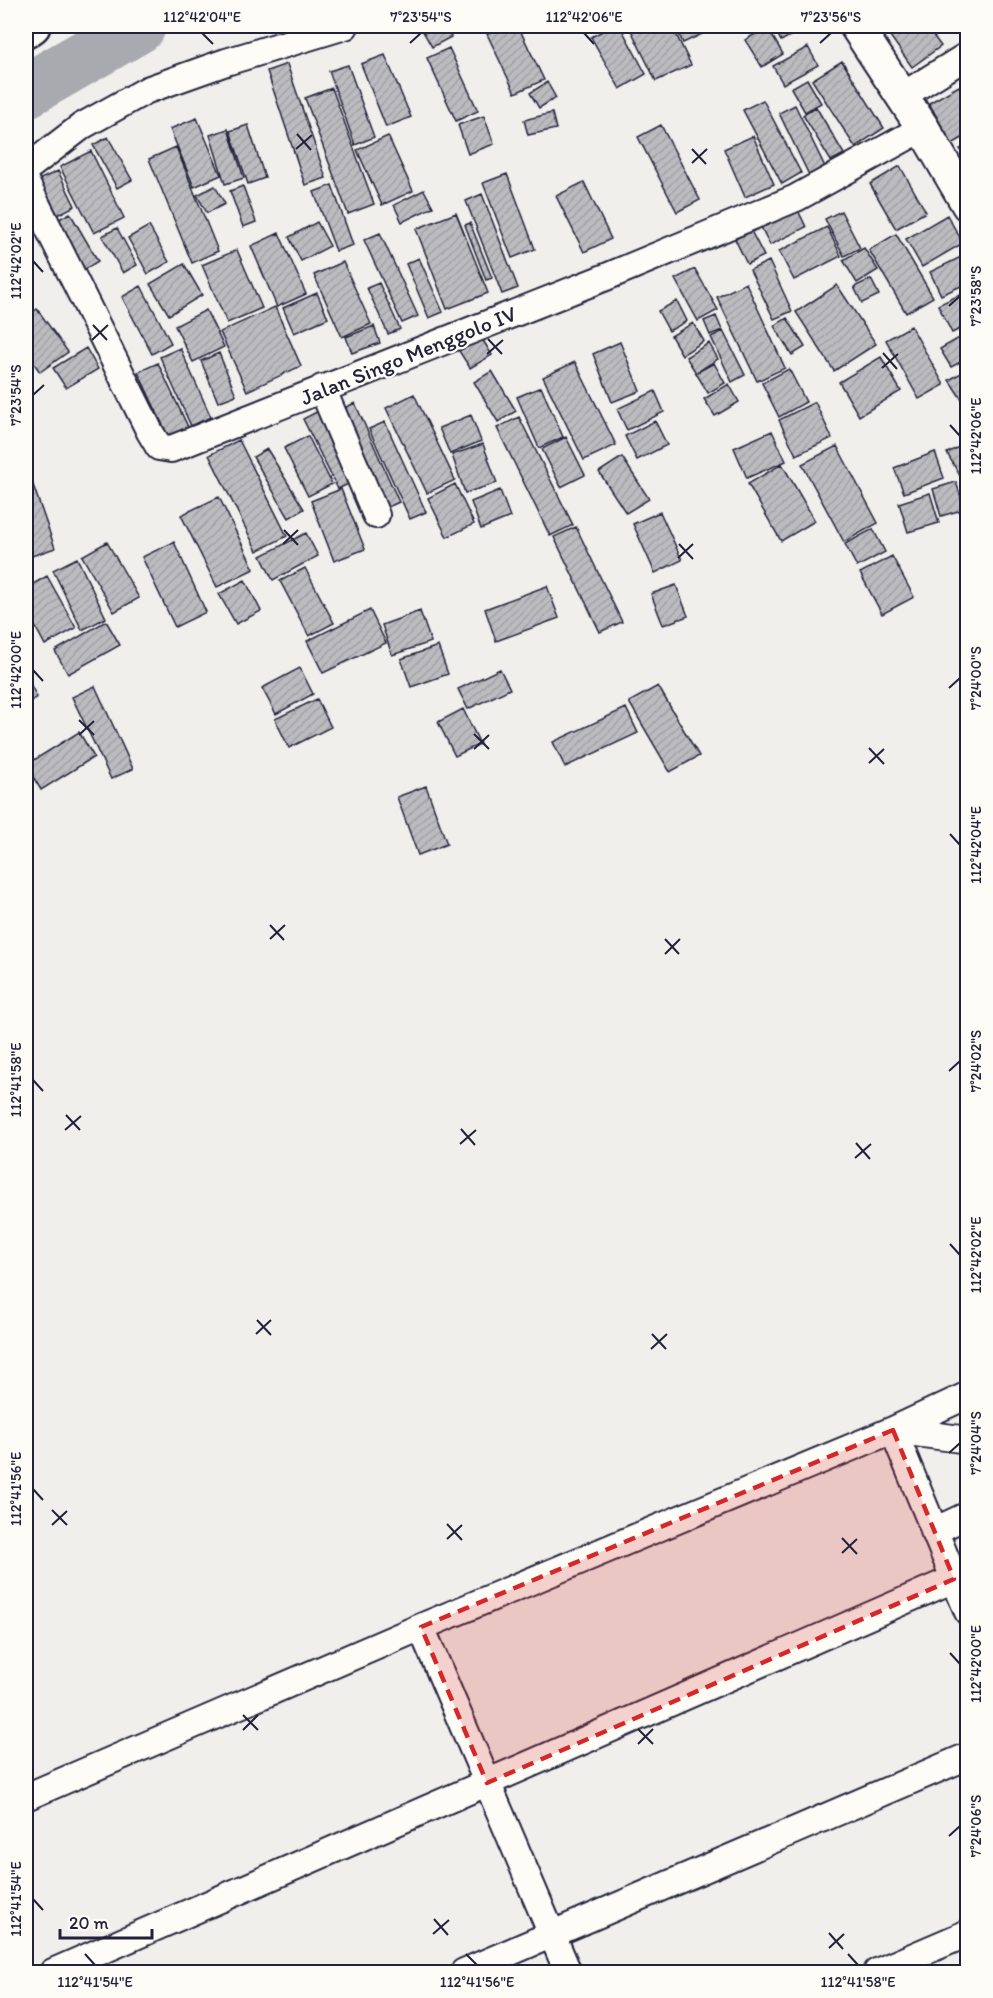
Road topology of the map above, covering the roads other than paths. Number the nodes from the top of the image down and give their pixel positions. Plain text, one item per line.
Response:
1 (33, 26) edge
2 (345, 26) edge
3 (856, 26) edge
4 (26, 31) edge
5 (968, 55) edge
6 (902, 96) junction
7 (923, 128) junction
8 (26, 169) edge
9 (26, 183) edge
10 (968, 206) edge
11 (322, 388) junction
12 (376, 515) dead end
13 (968, 1395) edge
14 (893, 1430) junction
15 (968, 1440) edge
16 (968, 1515) edge
17 (934, 1531) junction
18 (954, 1579) junction
19 (968, 1612) edge
20 (421, 1627) junction
21 (968, 1756) edge
22 (487, 1783) junction
23 (26, 1797) edge
24 (968, 1933) edge
25 (552, 1935) junction
26 (53, 1972) edge
27 (464, 1972) edge
28 (568, 1972) edge
29 (877, 1972) edge

1 - 4 main road
2 - 8 street
3 - 6 street
5 - 6 street
6 - 7 street
7 - 10 street
7 - 11 street, Jalan Singo Menggolo IV
9 - 11 street, Jalan Singo Menggolo IV
11 - 12 street
13 - 14 street
14 - 15 street
14 - 17 street
14 - 20 street
16 - 17 street
17 - 18 street
18 - 19 street
18 - 22 street
20 - 22 street
20 - 23 street
21 - 25 street
22 - 25 street
22 - 26 street
24 - 29 street
25 - 27 street
25 - 28 street

